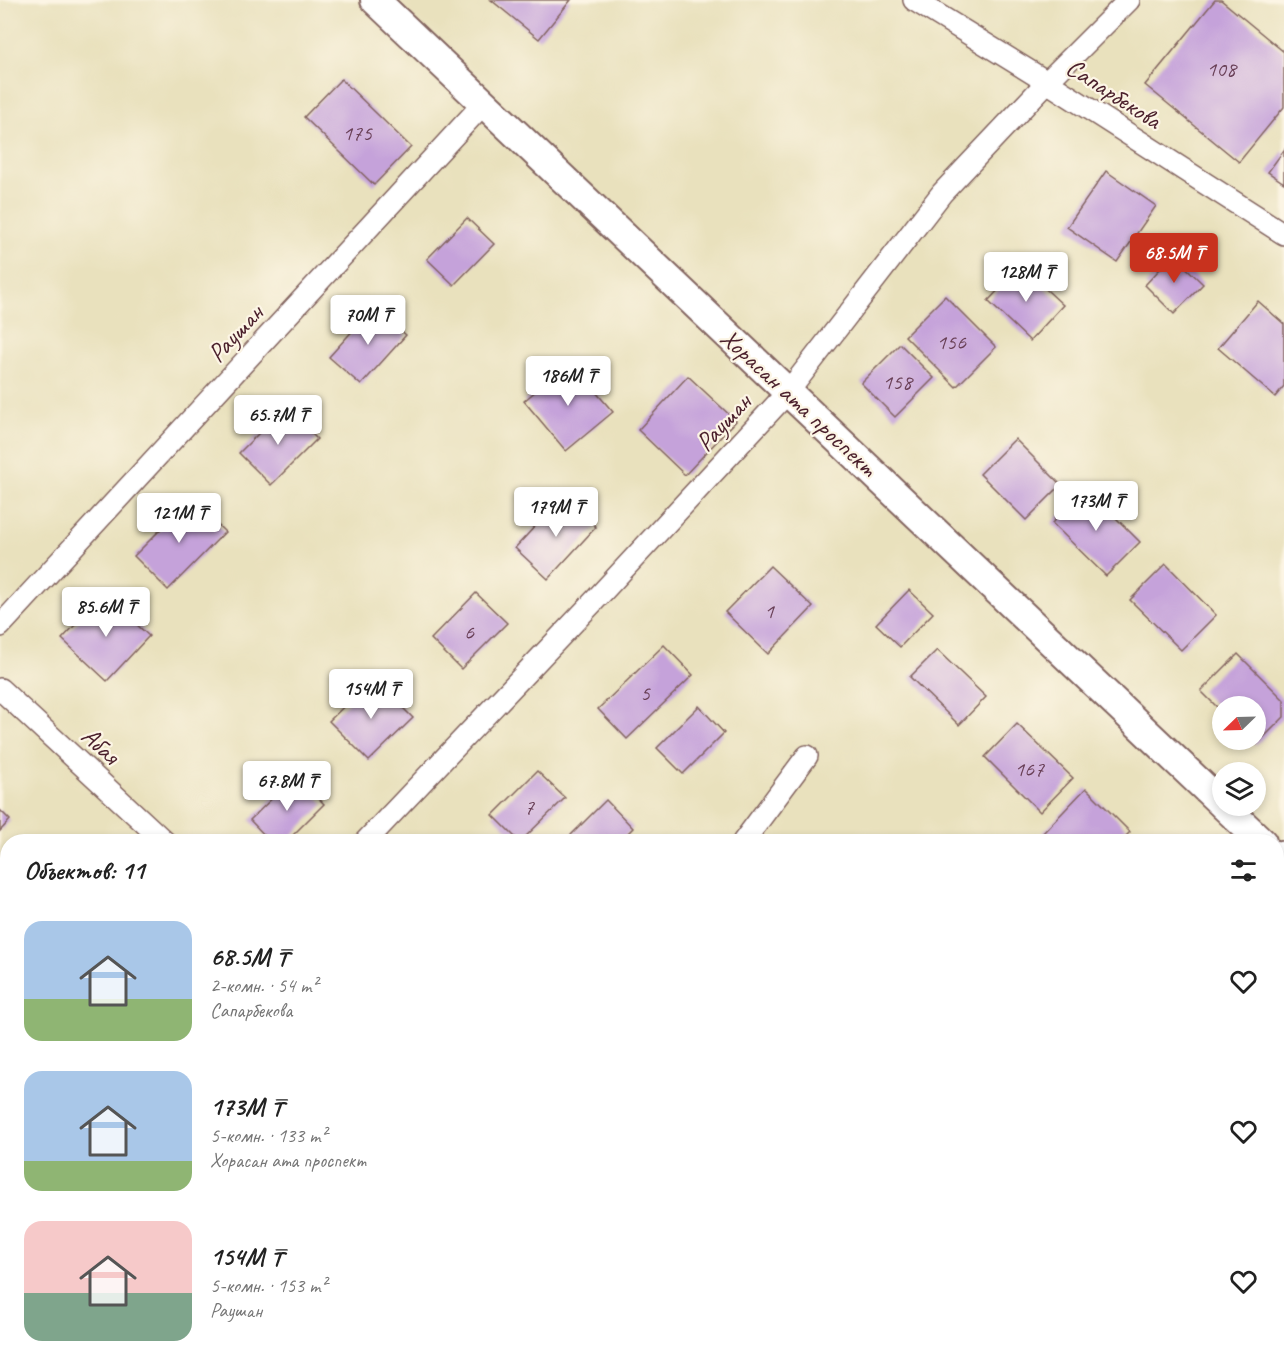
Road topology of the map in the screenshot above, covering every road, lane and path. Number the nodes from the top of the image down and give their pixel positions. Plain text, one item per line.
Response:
1 (375, 0) edge
2 (914, 0) edge
3 (1129, 0) edge
4 (1047, 82) junction
5 (484, 104) junction
6 (1284, 234) edge
7 (788, 392) junction
8 (0, 626) edge
9 (0, 689) edge
10 (807, 756) dead end
11 (1212, 795) edge
12 (1235, 816) edge
13 (156, 834) edge
14 (373, 834) edge
15 (748, 834) edge
16 (1254, 834) edge

1 - 5 main road, Хорасан ата проспект
2 - 4 street, Сапарбекова
3 - 4 street, Раушан
4 - 6 street, Сапарбекова
4 - 7 street, Раушан
5 - 7 main road, Хорасан ата проспект
5 - 8 street, Раушан
7 - 11 main road, Хорасан ата проспект
7 - 14 street, Раушан
9 - 13 street, Абая
10 - 15 street
12 - 16 main road, Хорасан ата проспект

